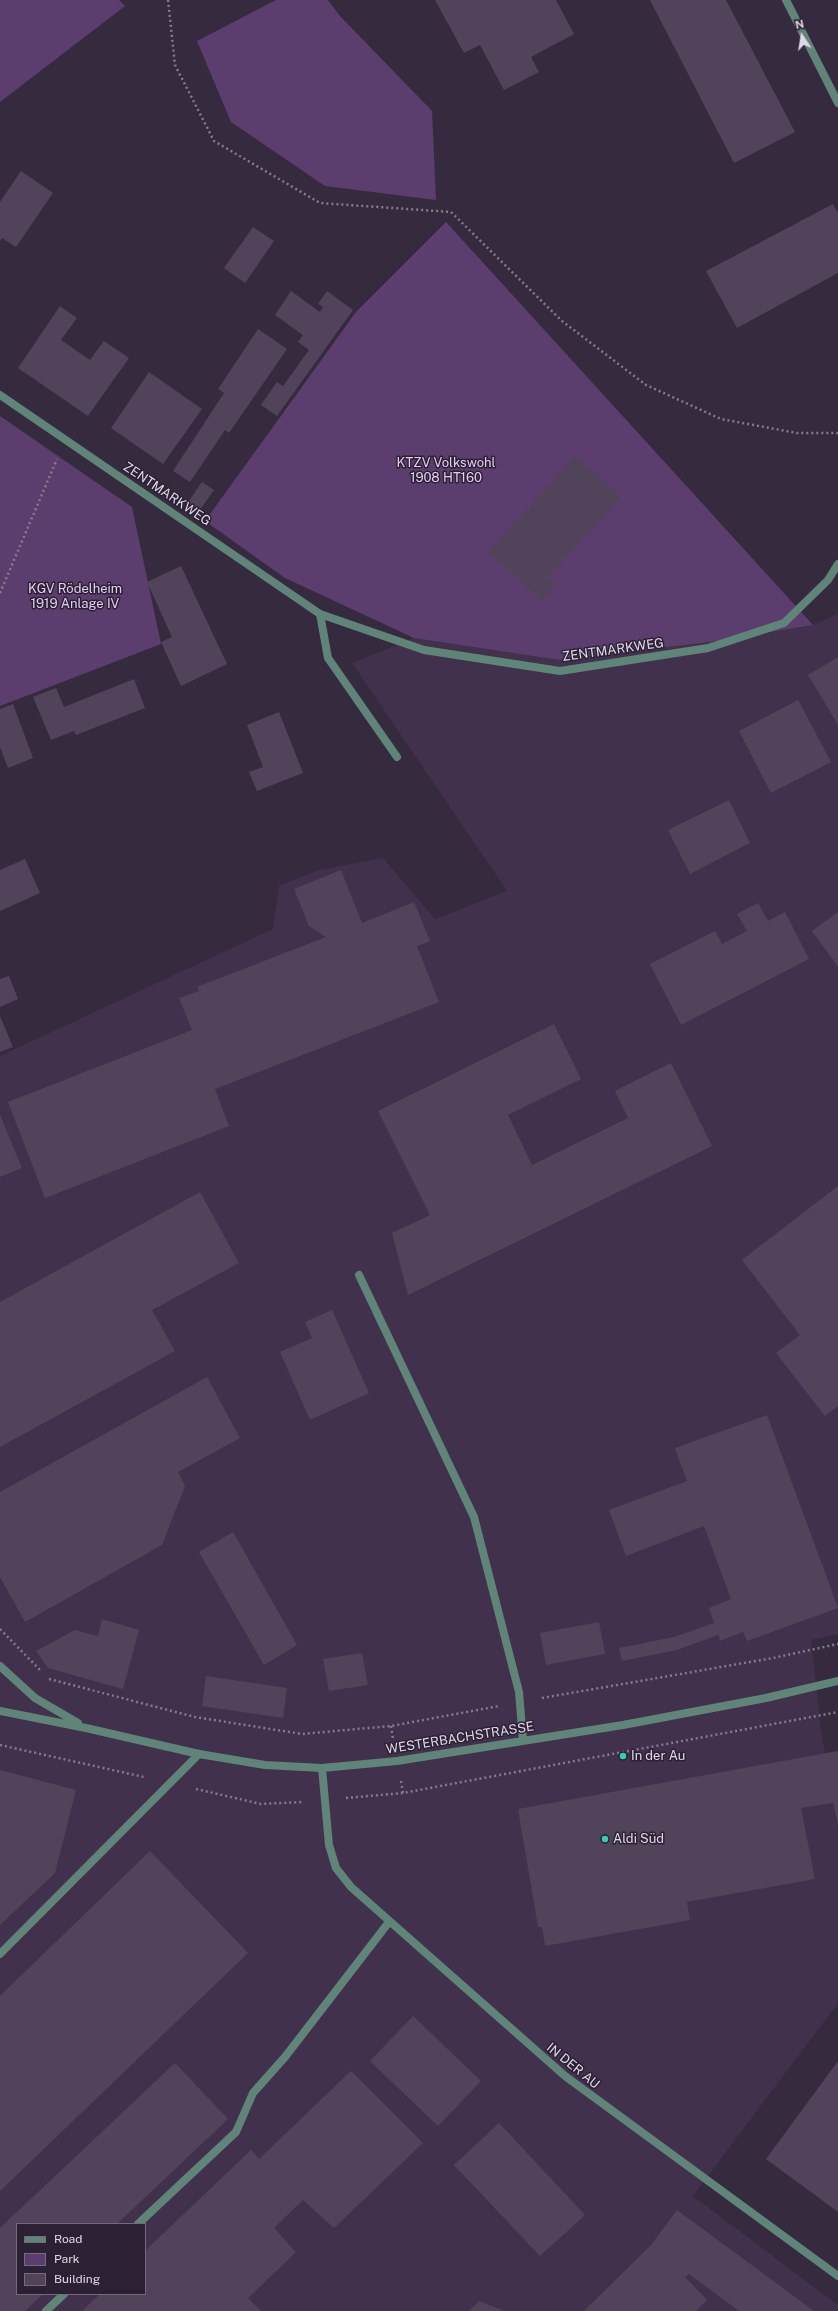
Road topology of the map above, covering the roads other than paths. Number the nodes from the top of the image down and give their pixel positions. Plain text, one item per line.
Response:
1 (786, 0) edge
2 (838, 103) edge
3 (0, 395) edge
4 (838, 564) edge
5 (320, 614) junction
6 (397, 757) dead end
7 (359, 1275) dead end
8 (0, 1666) edge
9 (838, 1681) edge
10 (0, 1711) edge
11 (86, 1728) junction
12 (523, 1740) junction
13 (199, 1754) junction
14 (322, 1768) junction
15 (389, 1922) junction
16 (0, 1954) edge
17 (139, 2223) edge
18 (838, 2276) edge
19 (63, 2295) edge
20 (46, 2311) edge

1 - 2 street
3 - 5 street, ZENTMARKWEG
4 - 5 street, ZENTMARKWEG
5 - 6 street
7 - 12 street
8 - 11 street, WESTERBACHSTRASSE
9 - 12 street, WESTERBACHSTRASSE
10 - 11 street, WESTERBACHSTRASSE
11 - 13 street, WESTERBACHSTRASSE
12 - 14 street, WESTERBACHSTRASSE
13 - 14 street, WESTERBACHSTRASSE
13 - 16 street
14 - 15 street, IN DER AU
15 - 17 street
15 - 18 street, IN DER AU
19 - 20 street

